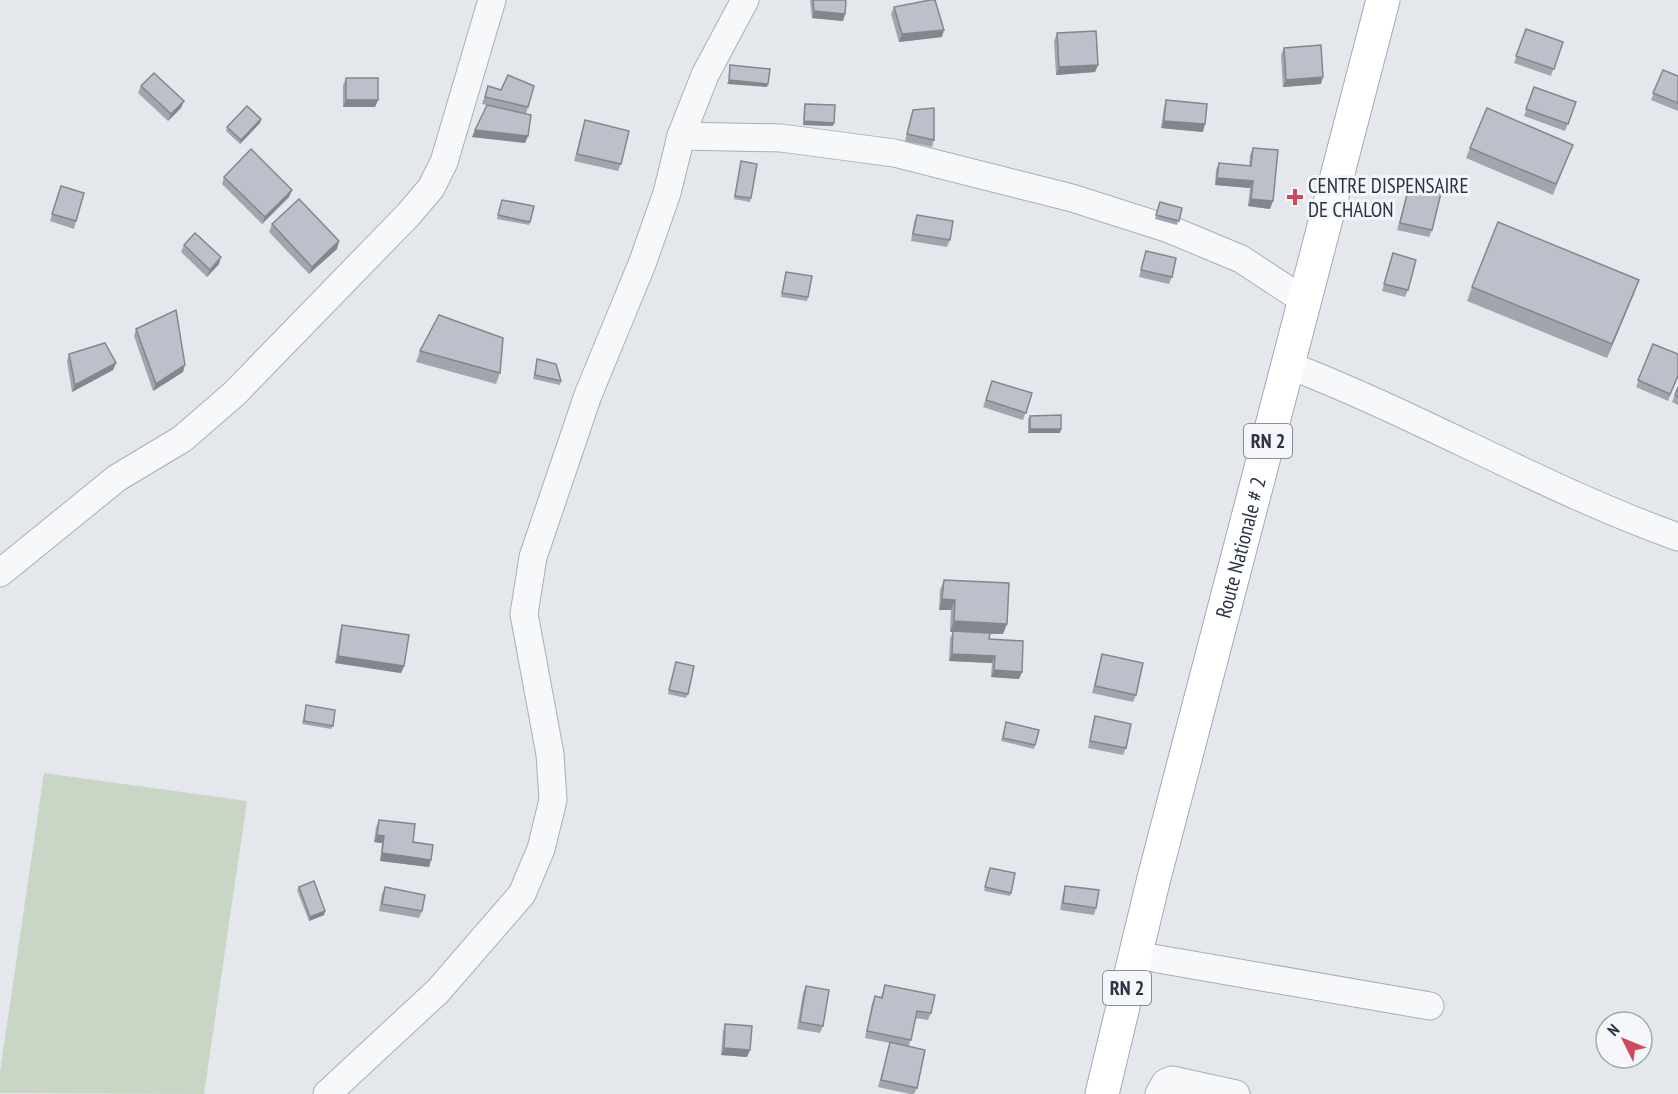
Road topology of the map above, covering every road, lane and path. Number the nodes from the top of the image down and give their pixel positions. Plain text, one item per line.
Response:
1 (492, 0) edge
2 (745, 0) edge
3 (1383, 0) edge
4 (681, 136) junction
5 (1305, 301) junction
6 (1288, 365) junction
7 (1678, 537) edge
8 (0, 573) edge
9 (1135, 955) junction
10 (1431, 1006) dead end
11 (327, 1094) edge
12 (1102, 1094) edge
13 (1159, 1094) edge
14 (1236, 1094) edge

1 - 8 street
2 - 4 street
3 - 5 main road, Route Nationale # 2 / RN 2
4 - 5 street
4 - 11 street
5 - 6 main road, Route Nationale # 2 / RN 2
6 - 7 street
6 - 9 main road, Route Nationale # 2 / RN 2
9 - 10 street
9 - 12 main road, Route Nationale # 2 / RN 2
13 - 14 street

